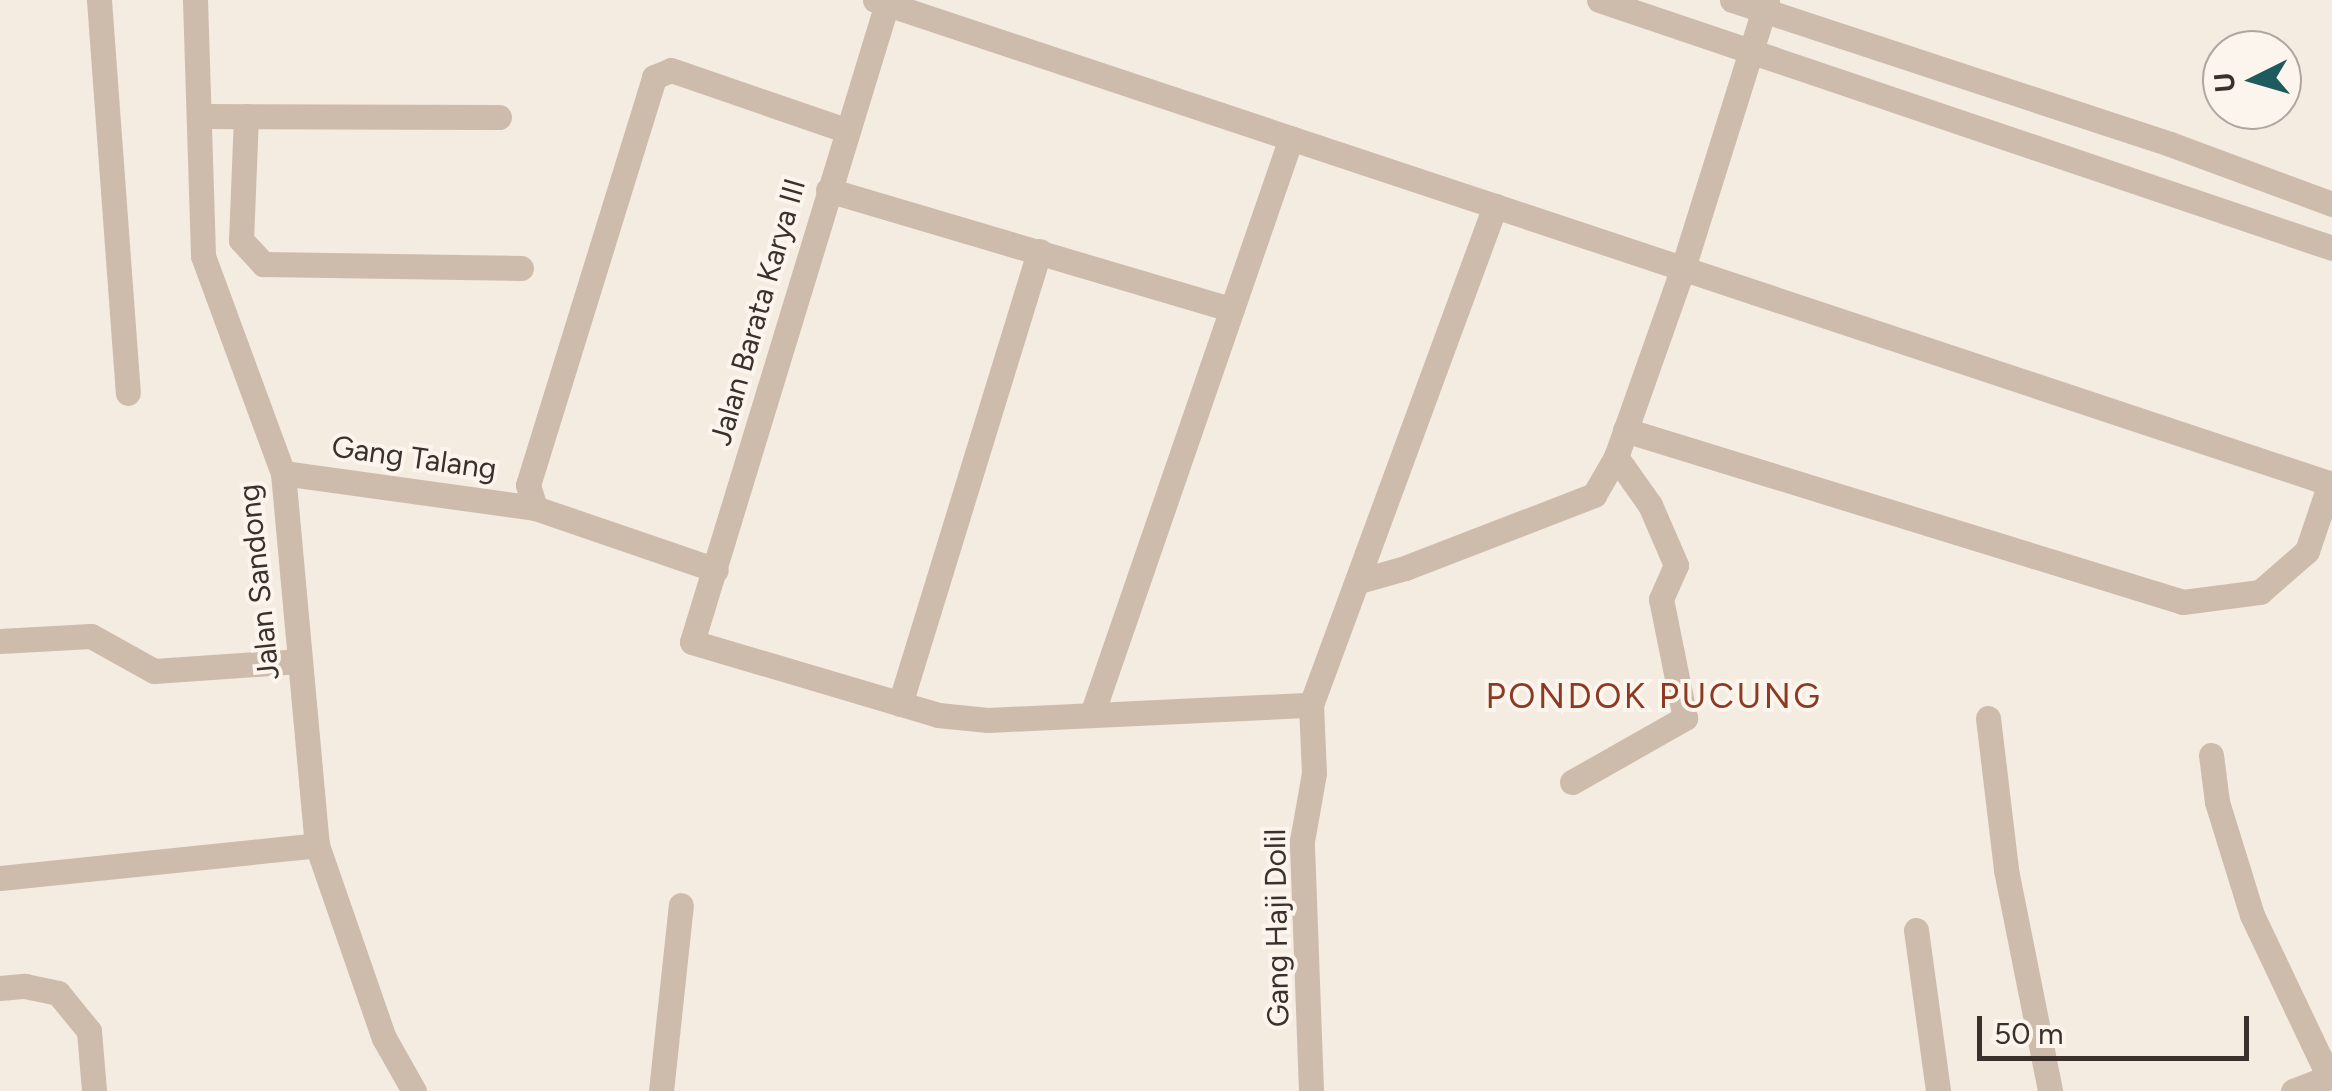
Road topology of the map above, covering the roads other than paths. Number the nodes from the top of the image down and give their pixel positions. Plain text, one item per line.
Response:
1 (98, 0) edge
2 (196, 0) edge
3 (1598, 0) edge
4 (1732, 0) edge
5 (883, 1) edge
6 (1766, 5) edge
7 (1751, 50) junction
8 (199, 116) junction
9 (246, 116) junction
10 (499, 117) dead end
11 (846, 130) junction
12 (1291, 138) junction
13 (828, 190) junction
14 (2332, 204) edge
15 (1495, 206) junction
16 (2332, 248) edge
17 (1040, 252) junction
18 (522, 268) dead end
19 (1683, 268) junction
20 (1232, 310) junction
21 (128, 394) dead end
22 (1625, 430) junction
23 (1616, 457) junction
24 (284, 473) junction
25 (2331, 484) edge
26 (535, 508) junction
27 (716, 570) junction
28 (1359, 581) junction
29 (0, 641) edge
30 (300, 661) junction
31 (900, 704) junction
32 (1312, 705) junction
33 (1092, 714) junction
34 (1988, 718) dead end
35 (2211, 754) dead end
36 (1572, 782) dead end
37 (317, 845) junction
38 (0, 878) edge
39 (681, 905) dead end
40 (1916, 930) dead end
41 (0, 988) edge
42 (2331, 1076) edge
43 (94, 1091) edge
44 (414, 1091) edge
45 (661, 1091) edge
46 (1312, 1091) edge
47 (1938, 1091) edge
48 (2050, 1091) edge
49 (2293, 1091) edge

1 - 21 street
2 - 8 street, Jalan Sandong
3 - 7 street
4 - 6 street
5 - 11 street, Jalan Barata Karya III
5 - 12 street
6 - 7 street
6 - 14 street
7 - 16 street
7 - 19 street
8 - 9 street
8 - 24 street, Jalan Sandong
9 - 10 street
9 - 18 street
11 - 13 street, Jalan Barata Karya III
11 - 26 street
12 - 15 street
12 - 20 street
13 - 17 street
13 - 27 street, Jalan Barata Karya III
15 - 19 street
15 - 28 street
17 - 20 street
17 - 31 street
19 - 22 street
19 - 25 street
20 - 33 street
22 - 23 street
22 - 25 street
23 - 28 street
23 - 36 street
24 - 26 street, Gang Talang
24 - 30 street, Jalan Sandong
26 - 27 street, Gang Talang
27 - 31 street, Jalan Barata Karya III
28 - 32 street
29 - 30 street
30 - 37 street, Jalan Sandong
31 - 33 street
32 - 33 street
32 - 46 street, Gang Haji Dolil
34 - 48 street
35 - 42 street
37 - 38 street
37 - 44 street, Jalan Sandong
39 - 45 street
40 - 47 street
41 - 43 street
42 - 49 street

